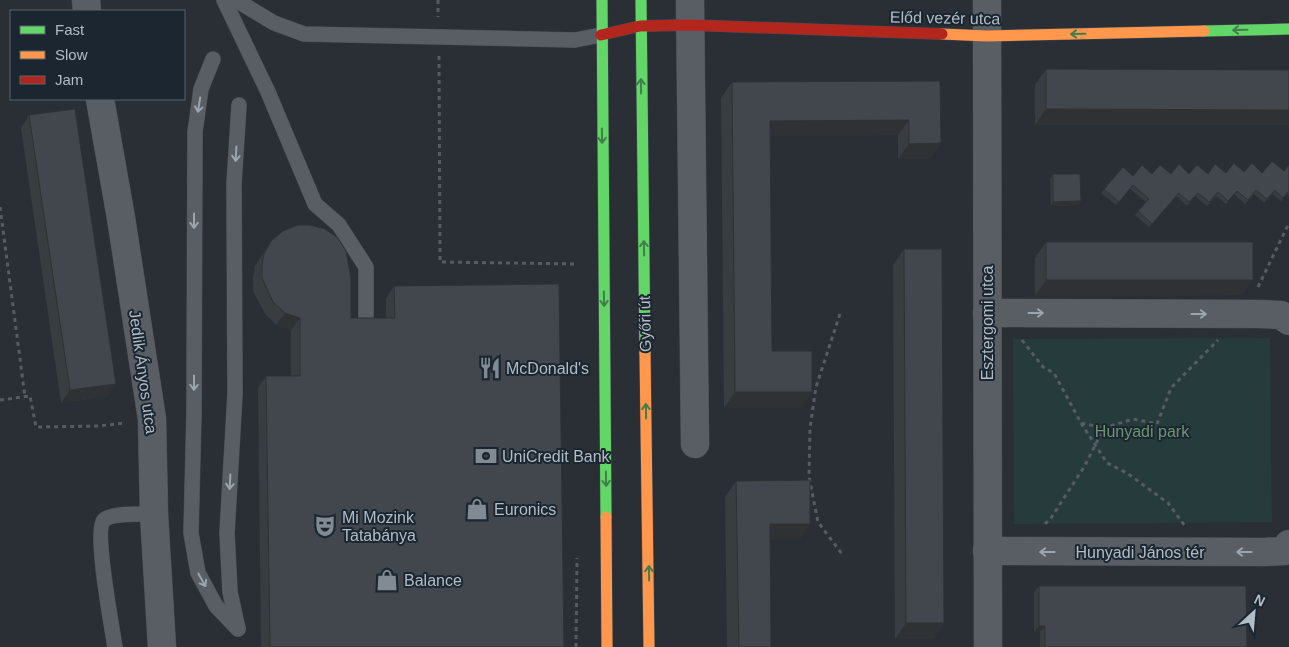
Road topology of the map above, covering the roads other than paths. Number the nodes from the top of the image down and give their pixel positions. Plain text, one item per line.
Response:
1 (86, 0) edge
2 (224, 0) edge
3 (236, 0) edge
4 (602, 0) edge
5 (641, 0) edge
6 (987, 0) edge
7 (101, 10) edge
8 (690, 12) edge
9 (640, 26) junction
10 (1289, 29) edge
11 (601, 35) junction
12 (987, 36) junction
13 (213, 59) dead end
14 (100, 100) edge
15 (239, 106) dead end
16 (994, 313) junction
17 (366, 319) edge
18 (1289, 321) edge
19 (695, 444) dead end
20 (154, 514) junction
21 (1289, 544) edge
22 (987, 552) junction
23 (115, 647) edge
24 (162, 647) edge
25 (607, 647) edge
26 (649, 647) edge
27 (988, 647) edge

1 - 7 lane
2 - 17 lane
3 - 11 lane
4 - 11 main road
5 - 9 main road, Győri út
6 - 12 street, Esztergomi utca
8 - 9 main road, Előd vezér utca
8 - 12 main road, Előd vezér utca
8 - 19 street
9 - 11 main road, Előd vezér utca
26 -> 9 main road, Győri út
10 -> 12 main road, Előd vezér utca
11 -> 25 main road
12 - 16 street, Esztergomi utca
13 - 15 lane
14 - 20 street, Jedlik Ányos utca
16 -> 18 street
16 - 22 street, Esztergomi utca
20 - 23 lane
20 - 24 street, Jedlik Ányos utca
21 -> 22 street, Hunyadi János tér
22 - 27 street, Esztergomi utca

